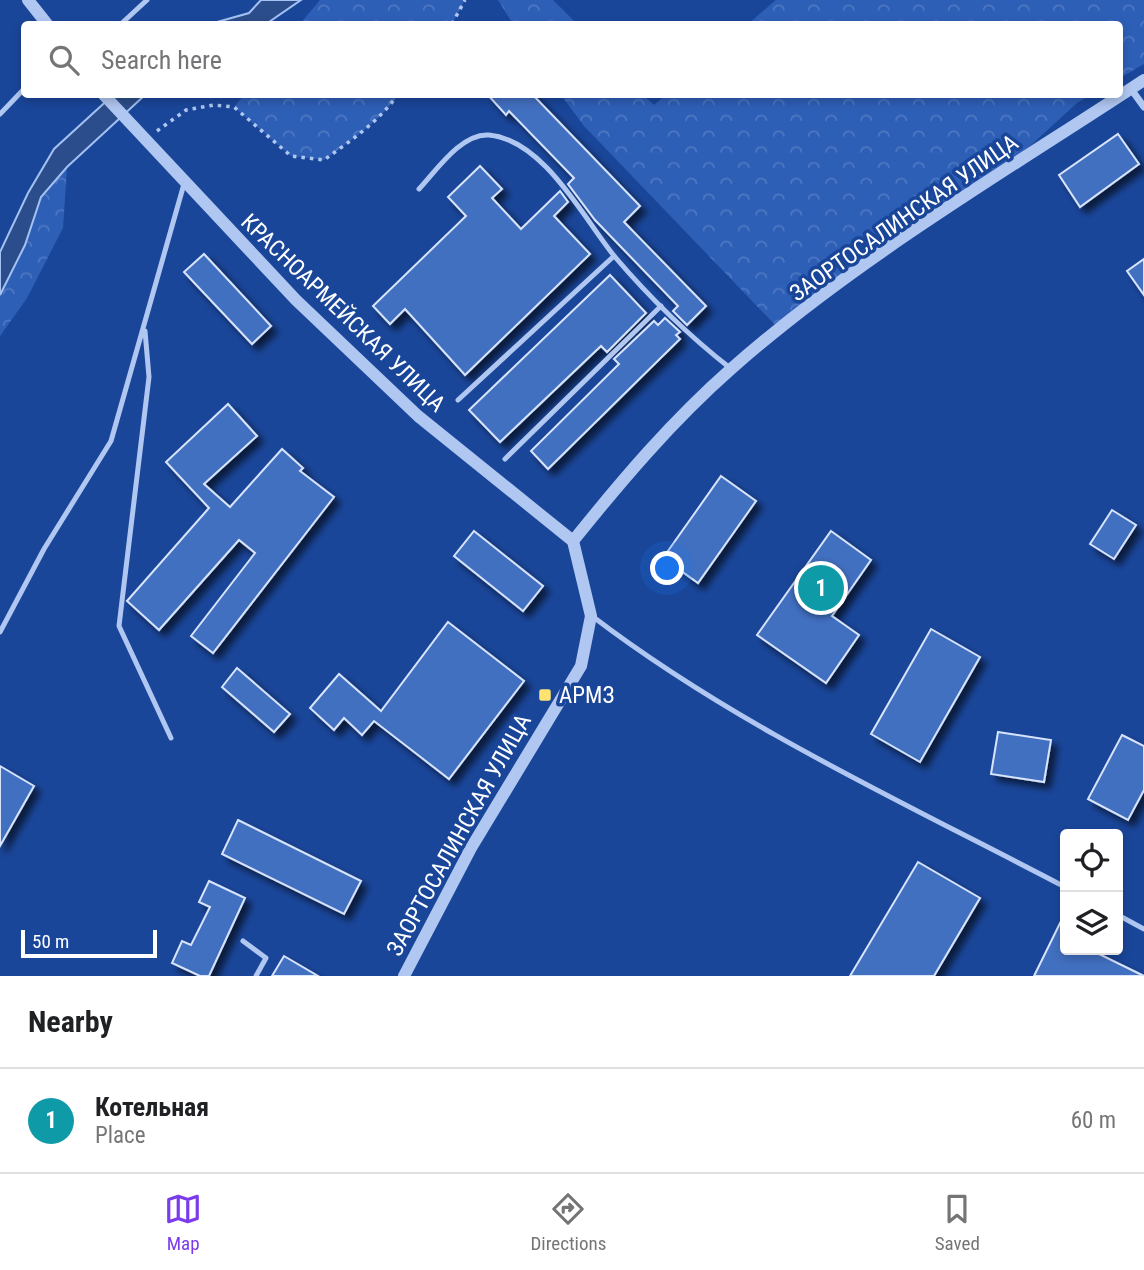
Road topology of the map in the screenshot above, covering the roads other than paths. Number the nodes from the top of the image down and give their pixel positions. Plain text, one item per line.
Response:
1 (27, 0) edge
2 (147, 0) edge
3 (44, 21) edge
4 (124, 21) edge
5 (1144, 80) edge
6 (1131, 89) junction
7 (21, 92) edge
8 (1123, 94) edge
9 (107, 98) edge
10 (1117, 98) edge
11 (1144, 107) edge
12 (0, 114) edge
13 (184, 184) junction
14 (419, 189) dead end
15 (614, 256) junction
16 (661, 306) junction
17 (144, 327) junction
18 (731, 369) junction
19 (458, 400) dead end
20 (505, 459) dead end
21 (573, 541) junction
22 (592, 615) junction
23 (0, 632) edge
24 (171, 738) dead end
25 (1060, 884) edge
26 (1123, 918) edge
27 (1144, 929) edge
28 (243, 941) dead end
29 (256, 976) edge
30 (404, 976) edge

1 - 3 street
2 - 4 lane
5 - 6 street, ЗАОРТОСАЛИНСКАЯ УЛИЦА
6 - 8 street, ЗАОРТОСАЛИНСКАЯ УЛИЦА
6 - 11 street
7 - 12 lane
9 - 13 street, КРАСНОАРМЕЙСКАЯ УЛИЦА
10 - 18 street, ЗАОРТОСАЛИНСКАЯ УЛИЦА
13 - 17 lane
13 - 21 street, КРАСНОАРМЕЙСКАЯ УЛИЦА
14 - 15 lane
15 - 16 lane
15 - 19 lane
16 - 18 lane
16 - 20 lane
17 - 23 lane
17 - 24 lane
18 - 21 street, ЗАОРТОСАЛИНСКАЯ УЛИЦА
21 - 22 street, ЗАОРТОСАЛИНСКАЯ УЛИЦА
22 - 25 lane
22 - 30 street, ЗАОРТОСАЛИНСКАЯ УЛИЦА
26 - 27 lane
28 - 29 lane

